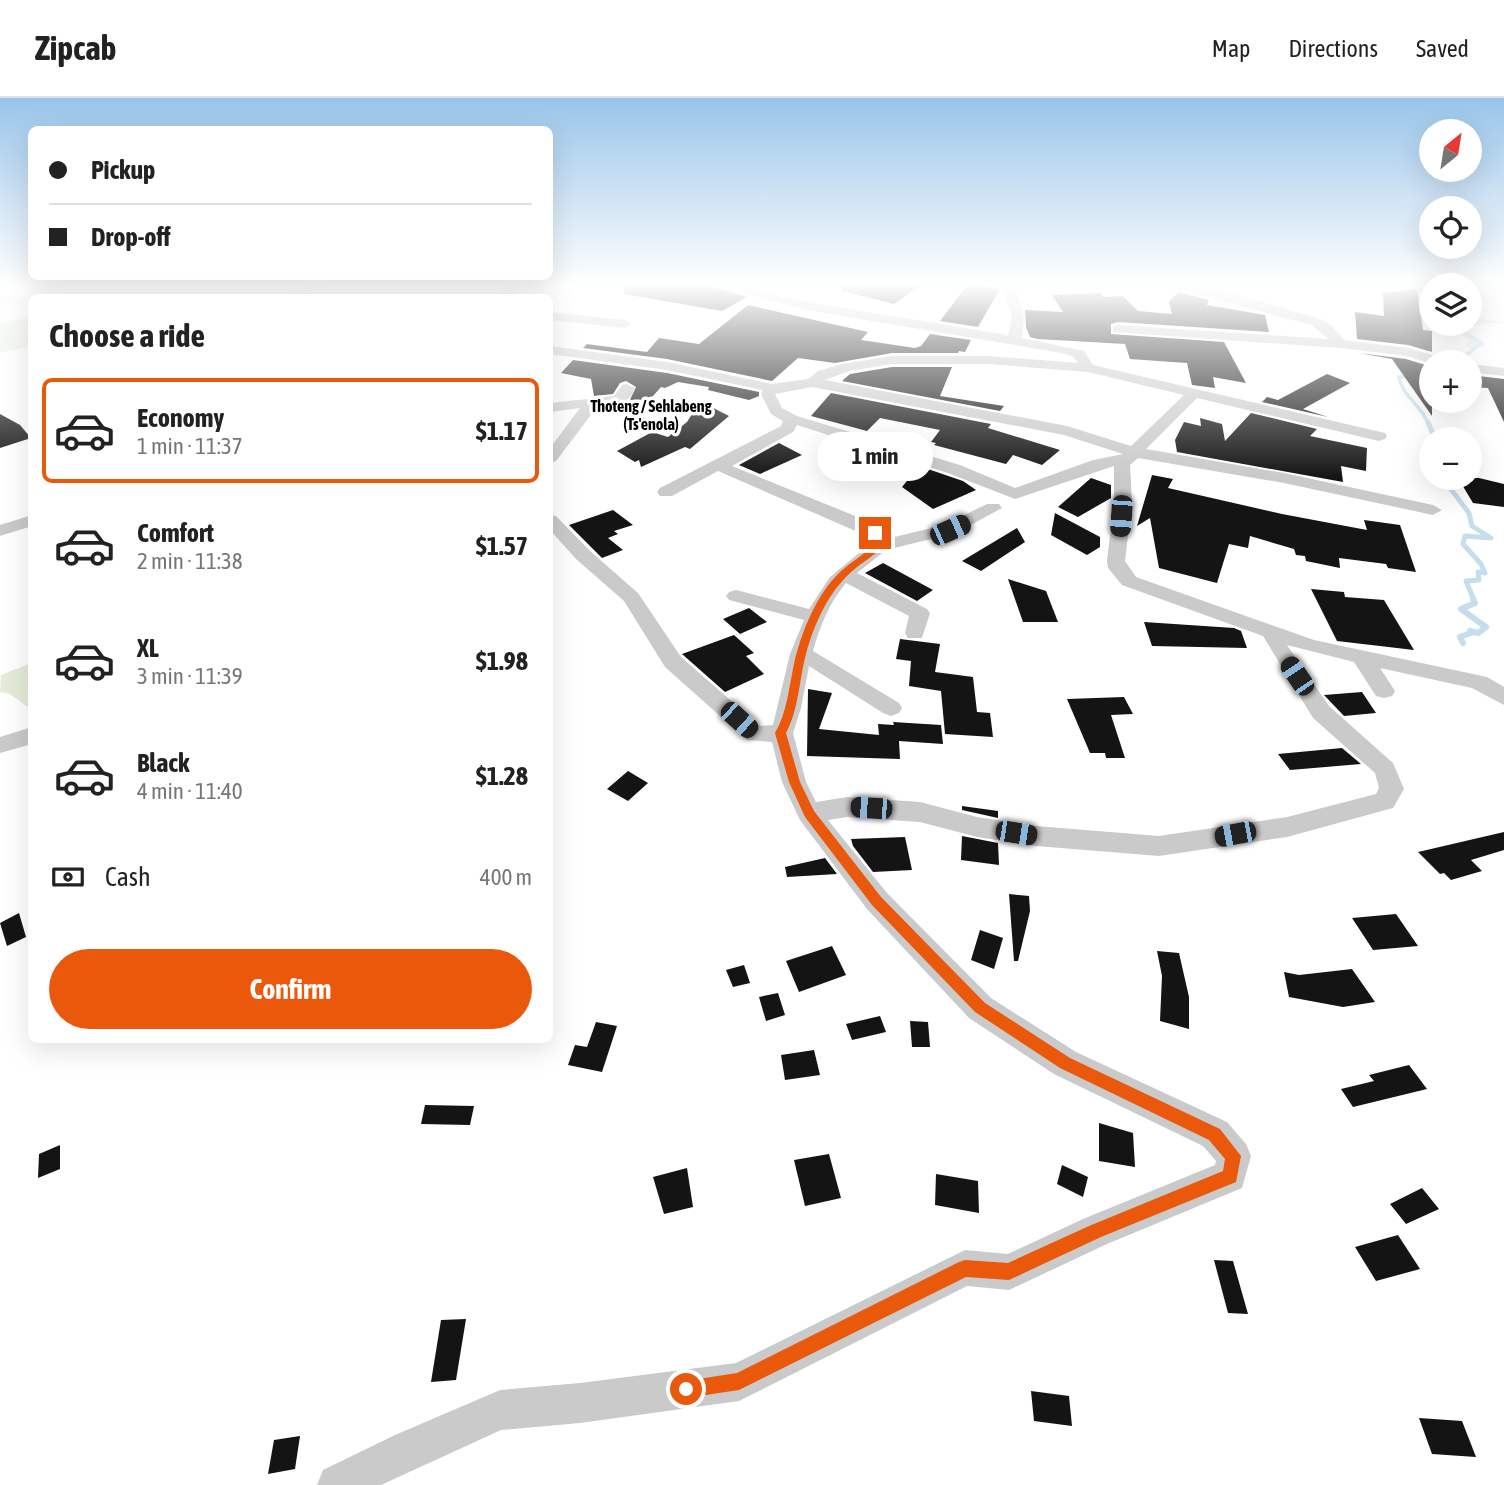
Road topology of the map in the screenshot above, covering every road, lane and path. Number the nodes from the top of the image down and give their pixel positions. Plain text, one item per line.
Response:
1 (1063, 349) edge
2 (1380, 349) edge
3 (553, 350) edge
4 (1419, 355) edge
5 (1088, 368) junction
6 (1482, 369) edge
7 (1504, 372) edge
8 (812, 383) junction
9 (627, 388) dead end
10 (772, 388) junction
11 (1193, 394) junction
12 (592, 403) junction
13 (553, 407) edge
14 (792, 419) junction
15 (1379, 436) dead end
16 (553, 454) edge
17 (1129, 456) junction
18 (978, 460) dead end
19 (723, 464) junction
20 (954, 470) junction
21 (667, 492) dead end
22 (993, 508) dead end
23 (1433, 510) dead end
24 (28, 521) edge
25 (553, 523) edge
26 (0, 531) edge
27 (880, 546) junction
28 (844, 574) junction
29 (736, 596) dead end
30 (817, 617) junction
31 (1273, 632) junction
32 (915, 633) dead end
33 (801, 654) junction
34 (1362, 658) junction
35 (1384, 691) dead end
36 (1504, 697) edge
37 (891, 708) dead end
38 (781, 733) junction
39 (28, 736) edge
40 (0, 745) edge
41 (809, 813) junction
42 (338, 1485) edge

1 - 5 street
2 - 4 street
3 - 10 street
5 - 8 street
5 - 11 street
6 - 7 street
8 - 10 street
8 - 17 street
9 - 12 street
10 - 14 street
11 - 15 street
11 - 17 street
12 - 13 street
12 - 16 street
14 - 19 street
14 - 20 street
17 - 20 street
17 - 23 street
17 - 31 street
18 - 20 street
19 - 21 street
19 - 27 street
22 - 27 street
24 - 26 street
25 - 38 street
27 - 28 street
28 - 30 street
28 - 32 street
29 - 30 street
30 - 33 street
31 - 34 street
31 - 41 street
33 - 37 street
33 - 38 street
34 - 35 street
34 - 36 street
38 - 41 street
39 - 40 street
41 - 42 street

